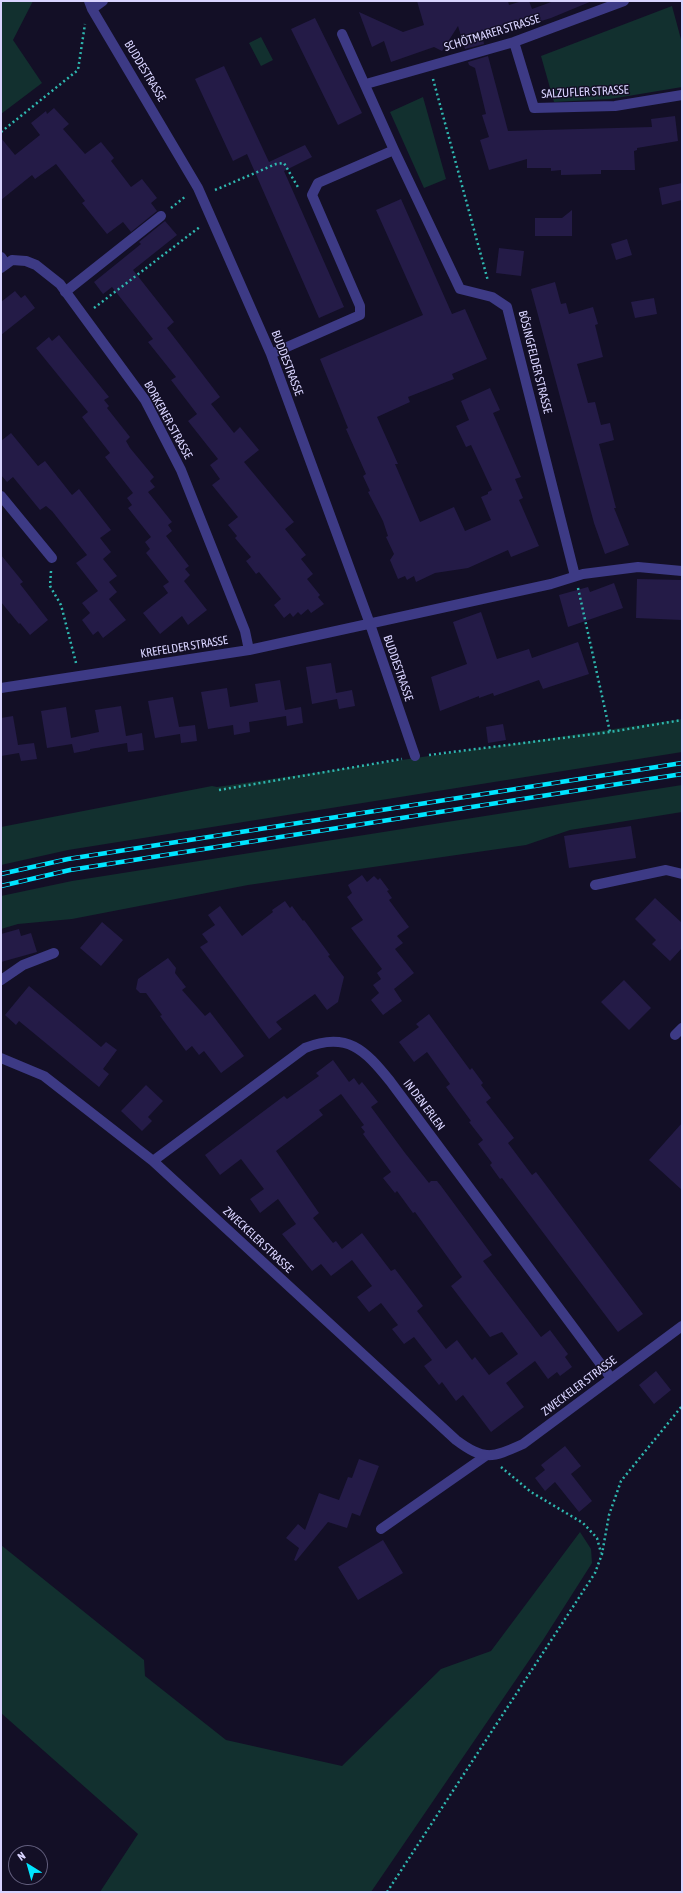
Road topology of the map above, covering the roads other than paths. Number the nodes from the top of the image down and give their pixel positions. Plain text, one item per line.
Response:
1 (103, 1) edge
2 (624, 1) edge
3 (90, 5) edge
4 (342, 34) dead end
5 (514, 42) junction
6 (366, 84) junction
7 (682, 95) edge
8 (394, 150) junction
9 (161, 216) road end
10 (3, 263) edge
11 (66, 292) junction
12 (271, 354) junction
13 (1, 496) edge
14 (52, 558) road end
15 (682, 571) edge
16 (575, 576) junction
17 (370, 624) junction
18 (249, 650) junction
19 (1, 688) edge
20 (415, 756) road end
21 (682, 874) edge
22 (595, 885) dead end
23 (54, 953) dead end
24 (1, 980) edge
25 (1, 1058) edge
26 (153, 1161) junction
27 (682, 1326) edge
28 (611, 1378) junction
29 (487, 1455) junction
30 (381, 1529) dead end

1 - 3 street
2 - 5 street, SCHÖTMARER STRASSE
3 - 12 street, BUDDESTRASSE
4 - 6 street, BÖSINGFELDER STRASSE
5 - 6 street, SCHÖTMARER STRASSE
5 - 7 street, SALZUFLER STRASSE
6 - 8 street, BÖSINGFELDER STRASSE
8 - 12 street
8 - 16 street, BÖSINGFELDER STRASSE
9 - 11 street
10 - 11 street, BORKENER STRASSE
11 - 18 street, BORKENER STRASSE
12 - 17 street, BUDDESTRASSE
13 - 14 street
15 - 16 street
16 - 17 street
17 - 18 street, KREFELDER STRASSE
17 - 20 street, BUDDESTRASSE
18 - 19 street, KREFELDER STRASSE
21 - 22 street
23 - 24 street
25 - 26 street, ZWECKELER STRASSE
26 - 28 street, IN DEN ERLEN
26 - 29 street, ZWECKELER STRASSE
27 - 28 street, ZWECKELER STRASSE
28 - 29 street, ZWECKELER STRASSE
29 - 30 street, ZWECKELER STRASSE

